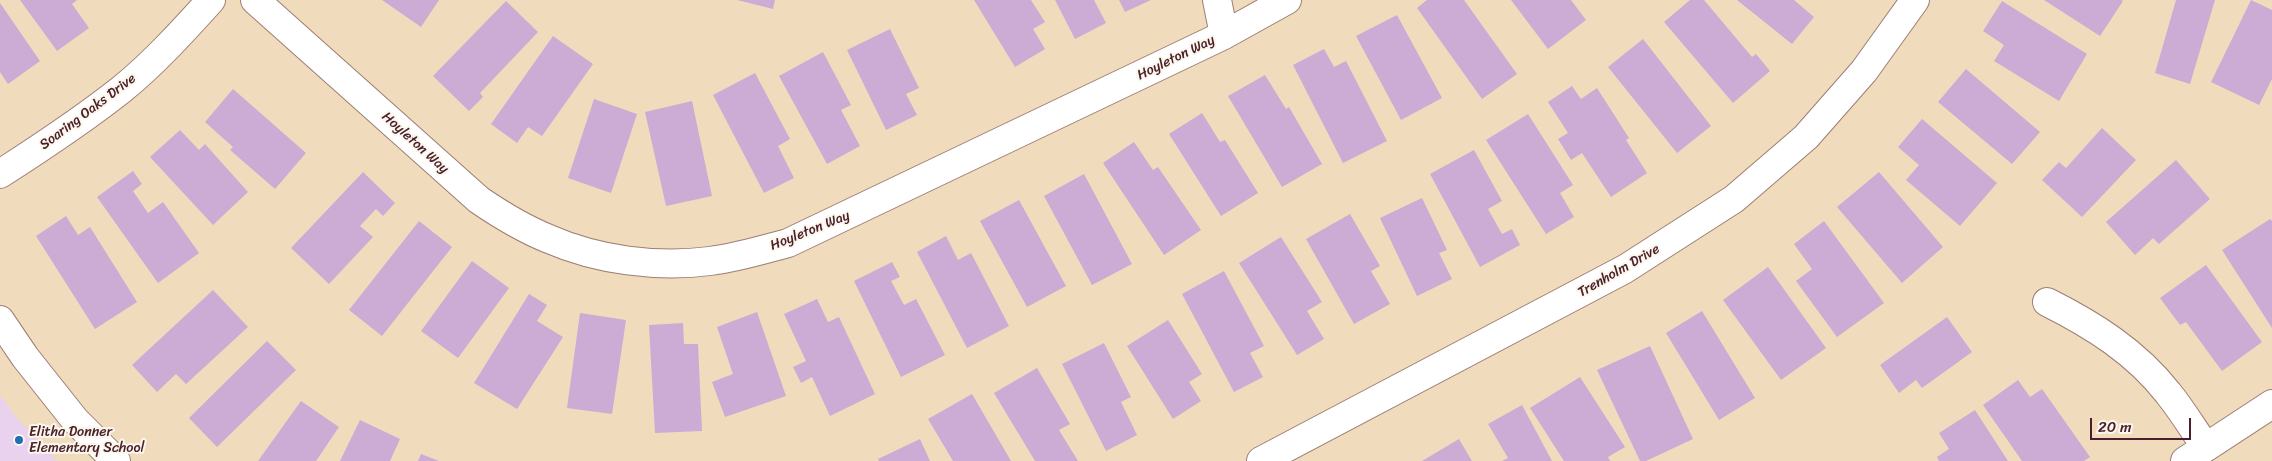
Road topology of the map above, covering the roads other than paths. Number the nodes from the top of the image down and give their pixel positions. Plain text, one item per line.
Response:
1 (211, 0) edge
2 (255, 0) edge
3 (1217, 0) edge
4 (1287, 0) edge
5 (1915, 0) edge
6 (1224, 35) junction
7 (0, 174) edge
8 (2047, 302) dead end
9 (0, 320) edge
10 (2272, 404) edge
11 (2195, 454) edge
12 (116, 461) edge
13 (1261, 461) edge

1 - 7 street, Soaring Oaks Drive
2 - 6 street, Hoyleton Way
3 - 6 street
4 - 6 street, Hoyleton Way
5 - 13 street, Trenholm Drive
8 - 11 street
9 - 12 street
10 - 11 street

